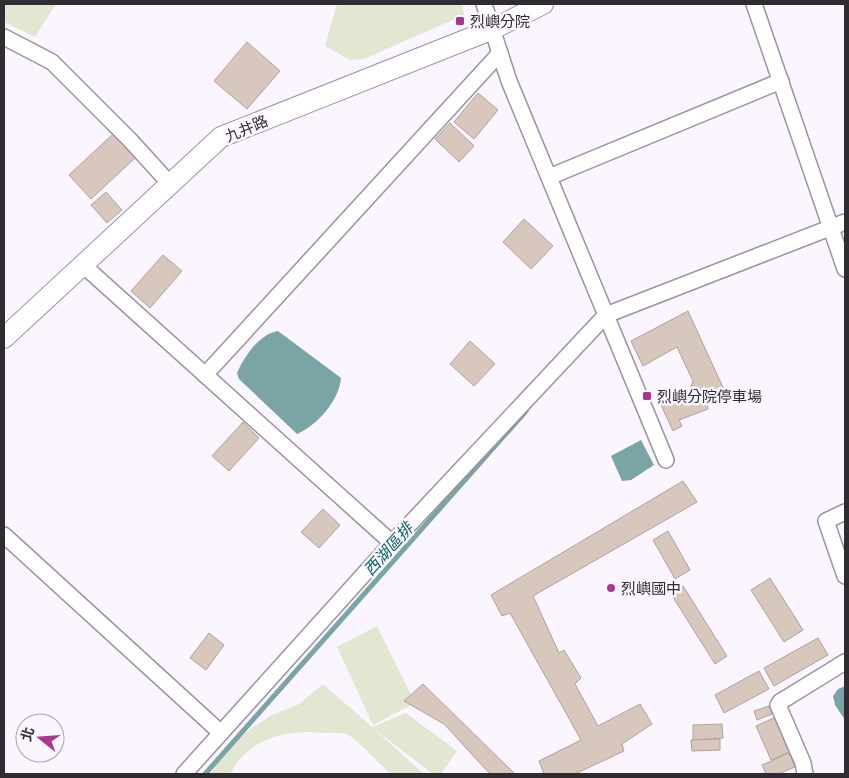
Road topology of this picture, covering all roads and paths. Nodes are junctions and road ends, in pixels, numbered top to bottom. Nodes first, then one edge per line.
1 (484, 4) edge
2 (543, 4) edge
3 (754, 4) edge
4 (492, 29) junction
5 (4, 36) edge
6 (500, 53) junction
7 (781, 81) junction
8 (549, 177) junction
9 (170, 184) junction
10 (838, 225) edge
11 (83, 265) junction
12 (845, 269) edge
13 (606, 315) junction
14 (4, 338) edge
15 (205, 375) junction
16 (666, 460) dead end
17 (845, 512) edge
18 (4, 535) edge
19 (392, 543) junction
20 (845, 576) edge
21 (845, 662) edge
22 (221, 733) junction
23 (184, 774) edge
24 (805, 774) edge

1 - 4 street
2 - 4 main road, 九井路
3 - 7 street
4 - 6 street
4 - 9 main road, 九井路
5 - 9 street
6 - 8 street
6 - 15 street
7 - 8 street
7 - 10 street
8 - 13 street
9 - 11 main road, 九井路
10 - 12 street
10 - 13 street
11 - 14 main road, 九井路
11 - 15 street
13 - 16 street
13 - 19 street
15 - 19 street
17 - 20 street
18 - 22 street
19 - 22 street
21 - 24 street
22 - 23 street

